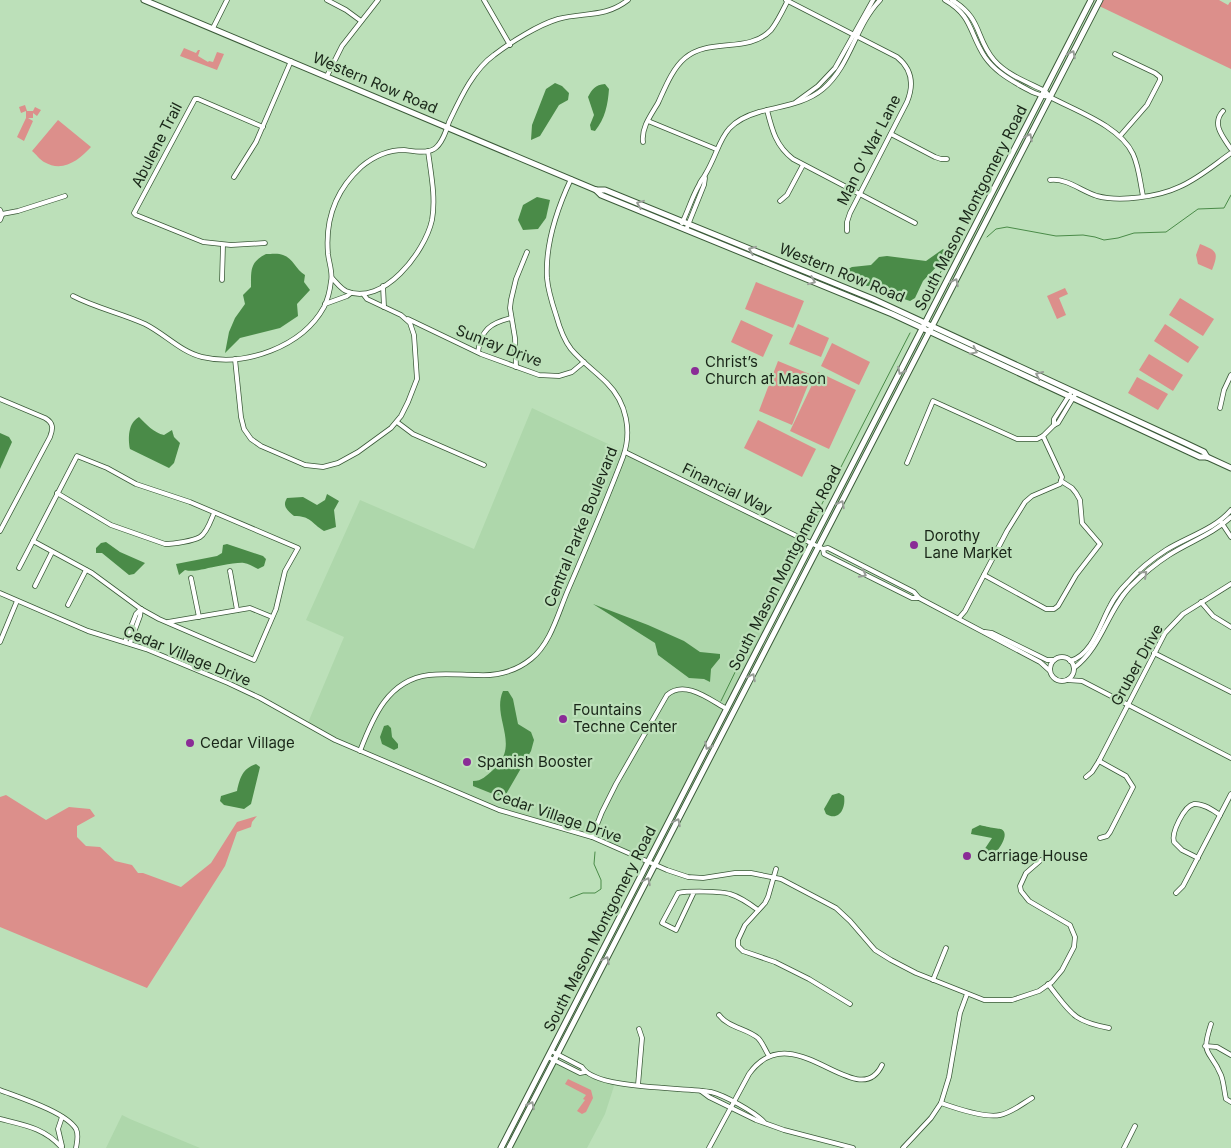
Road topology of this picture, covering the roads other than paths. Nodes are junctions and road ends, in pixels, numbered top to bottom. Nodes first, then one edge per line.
1 (144, 0) edge
2 (228, 0) edge
3 (327, 0) edge
4 (378, 0) edge
5 (484, 0) edge
6 (628, 0) edge
7 (788, 0) edge
8 (872, 0) edge
9 (880, 0) edge
10 (945, 0) edge
11 (952, 0) edge
12 (1091, 0) edge
13 (1100, 0) edge
14 (151, 1) edge
15 (361, 21) junction
16 (214, 28) junction
17 (856, 35) junction
18 (510, 44) junction
19 (1115, 54) dead end
20 (291, 61) junction
21 (327, 76) junction
22 (1043, 94) junction
23 (1050, 97) junction
24 (767, 110) junction
25 (1223, 112) dead end
26 (648, 121) junction
27 (263, 127) junction
28 (447, 128) junction
29 (891, 134) junction
30 (1120, 136) junction
31 (643, 142) dead end
32 (716, 149) junction
33 (1231, 149) edge
34 (428, 151) junction
35 (1231, 153) edge
36 (947, 158) dead end
37 (803, 166) junction
38 (234, 177) dead end
39 (571, 179) junction
40 (1050, 180) dead end
41 (596, 190) junction
42 (859, 194) junction
43 (65, 196) dead end
44 (1143, 196) junction
45 (780, 201) dead end
46 (1, 212) edge
47 (0, 220) edge
48 (686, 222) junction
49 (915, 223) dead end
50 (683, 229) junction
51 (847, 231) dead end
52 (265, 243) dead end
53 (223, 245) junction
54 (527, 252) dead end
55 (332, 278) junction
56 (222, 280) dead end
57 (383, 286) junction
58 (351, 293) junction
59 (364, 295) junction
60 (73, 296) dead end
61 (325, 304) junction
62 (384, 307) junction
63 (406, 318) junction
64 (511, 318) junction
65 (926, 322) junction
66 (933, 325) junction
67 (923, 328) junction
68 (930, 331) junction
69 (478, 352) junction
70 (235, 359) junction
71 (584, 362) junction
72 (516, 367) junction
73 (1231, 375) edge
74 (1073, 395) junction
75 (0, 399) edge
76 (1220, 408) dead end
77 (397, 422) junction
78 (1043, 436) junction
79 (625, 452) junction
80 (907, 463) dead end
81 (484, 465) dead end
82 (1231, 468) edge
83 (1061, 481) junction
84 (58, 494) junction
85 (1231, 510) edge
86 (214, 513) junction
87 (1231, 517) edge
88 (1221, 522) junction
89 (0, 531) edge
90 (1231, 537) edge
91 (33, 541) junction
92 (812, 544) junction
93 (821, 548) junction
94 (52, 552) junction
95 (19, 568) dead end
96 (86, 570) junction
97 (230, 571) dead end
98 (984, 575) junction
99 (191, 578) dead end
100 (1127, 583) junction
101 (1231, 584) edge
102 (35, 586) dead end
103 (1130, 587) junction
104 (0, 594) edge
105 (17, 601) junction
106 (1201, 602) junction
107 (68, 605) dead end
108 (141, 609) junction
109 (237, 610) junction
110 (199, 617) junction
111 (272, 617) junction
112 (959, 618) junction
113 (166, 622) junction
114 (1231, 627) edge
115 (985, 632) junction
116 (0, 642) edge
117 (125, 642) junction
118 (130, 643) junction
119 (1154, 653) junction
120 (1054, 660) junction
121 (1070, 661) junction
122 (1074, 668) junction
123 (1050, 670) junction
124 (1067, 680) junction
125 (1082, 681) junction
126 (1231, 692) edge
127 (1128, 704) junction
128 (727, 709) junction
129 (360, 752) junction
130 (1231, 758) edge
131 (1099, 760) junction
132 (1086, 777) dead end
133 (1231, 794) edge
134 (1220, 814) junction
135 (592, 838) junction
136 (1100, 838) dead end
137 (1198, 858) junction
138 (1040, 860) dead end
139 (648, 862) junction
140 (655, 865) junction
141 (776, 869) dead end
142 (774, 877) junction
143 (694, 892) junction
144 (1176, 893) dead end
145 (758, 910) junction
146 (946, 948) dead end
147 (933, 980) junction
148 (1048, 984) junction
149 (967, 994) junction
150 (850, 1004) dead end
151 (719, 1015) dead end
152 (1211, 1024) dead end
153 (1109, 1028) dead end
154 (639, 1029) dead end
155 (1205, 1046) junction
156 (551, 1051) junction
157 (558, 1054) junction
158 (1231, 1055) edge
159 (769, 1056) junction
160 (548, 1057) junction
161 (554, 1060) junction
162 (882, 1065) dead end
163 (585, 1072) junction
164 (638, 1085) junction
165 (0, 1090) edge
166 (701, 1092) junction
167 (1032, 1098) dead end
168 (733, 1102) junction
169 (1231, 1102) edge
170 (941, 1103) junction
171 (731, 1107) junction
172 (62, 1117) junction
173 (0, 1119) edge
174 (764, 1122) junction
175 (1135, 1126) dead end
176 (902, 1147) edge
177 (62, 1148) edge
178 (76, 1148) edge
179 (501, 1148) edge
180 (509, 1148) edge
181 (709, 1148) edge
182 (850, 1148) edge
183 (1124, 1148) edge

1 - 14 main road, Western Row Road
2 - 16 street
3 - 15 street
4 - 15 street
5 - 18 street
6 - 18 street
7 - 17 street, Man O’ War Lane
7 - 26 street
8 - 17 street
9 - 17 street
10 - 22 street
11 - 22 street
12 - 22 main road, South Mason Montgomery Road
23 -> 13 main road, South Mason Montgomery Road
14 - 16 main road, Western Row Road
15 - 21 street
16 - 20 main road, Western Row Road
17 - 24 street
17 - 29 street, Man O’ War Lane
18 - 28 street
19 - 30 street
20 - 21 main road, Western Row Road
20 - 27 street
21 - 28 main road, Western Row Road
22 - 23 street
22 - 65 main road, South Mason Montgomery Road
23 - 30 street
66 -> 23 main road, South Mason Montgomery Road
24 - 32 street
24 - 37 street
25 - 33 street
26 - 31 street
26 - 32 street
27 - 38 street
27 - 53 street, Abulene Trail
28 - 34 street
28 - 39 main road, Western Row Road
29 - 36 street
29 - 42 street, Man O’ War Lane
30 - 44 street
32 - 48 street
34 - 55 street
34 - 57 street
35 - 44 street
37 - 42 street
37 - 45 street
39 - 41 main road, Western Row Road
39 - 71 street, Central Parke Boulevard
40 - 44 street
48 -> 41 main road, Western Row Road
41 - 50 main road, Western Row Road
42 - 49 street
42 - 51 street, Man O’ War Lane
43 - 46 street
46 - 47 street
48 - 50 street
65 -> 48 main road, Western Row Road
50 -> 67 main road, Western Row Road
52 - 53 street
53 - 56 street
54 - 64 street
55 - 58 street
55 - 61 street
57 - 59 street
57 - 62 street
58 - 59 street
58 - 61 street
59 - 62 street
60 - 70 street
61 - 70 street
62 - 63 street
63 - 69 street, Sunray Drive
63 - 77 street
64 - 69 street
64 - 72 street
65 - 66 main road, Western Row Road
65 - 67 main road, South Mason Montgomery Road
66 - 68 main road, South Mason Montgomery Road
74 -> 66 main road, Western Row Road
67 - 68 main road, Western Row Road
67 -> 92 main road, South Mason Montgomery Road
68 -> 74 main road, Western Row Road
93 -> 68 main road, South Mason Montgomery Road
69 - 72 street, Sunray Drive
70 - 77 street
71 - 72 street, Sunray Drive
71 - 79 street, Central Parke Boulevard
73 - 76 street
74 - 78 street
74 - 82 main road, Western Row Road
75 - 89 street
77 - 81 street
78 - 80 street
78 - 83 street
79 - 92 street, Financial Way
79 - 129 street, Central Parke Boulevard
83 - 98 street
83 - 98 street
84 - 86 street
84 - 86 street
84 - 91 street
85 - 88 street
86 - 111 street
87 - 88 street
88 - 90 street
88 - 100 street
103 -> 88 street
91 - 94 street
91 - 95 street
92 - 93 street, Financial Way
92 - 128 main road, South Mason Montgomery Road
93 - 112 street, Financial Way
140 -> 93 main road, South Mason Montgomery Road
94 - 96 street
94 - 102 street
96 - 107 street
96 - 108 street
97 - 109 street
98 - 112 street
99 - 110 street
100 - 103 street
100 - 121 street
101 - 106 street, Gruber Drive
103 - 122 street
104 - 105 street, Cedar Village Drive
105 - 116 street
105 - 117 street, Cedar Village Drive
106 - 114 street
106 - 119 street, Gruber Drive
108 - 113 street
108 - 117 street
108 - 118 street
109 - 110 street
109 - 111 street
110 - 113 street
111 - 113 street
112 - 115 street, Financial Way
115 - 120 street
115 - 123 street
117 - 118 street, Cedar Village Drive
118 - 129 street, Cedar Village Drive
119 - 126 street
119 - 127 street, Gruber Drive
120 - 121 street
120 - 123 street
121 - 122 street
122 - 124 street
122 - 125 street
123 - 124 street
124 - 125 street
125 - 127 street
127 - 130 street
127 - 131 street, Gruber Drive
128 - 135 street
128 -> 139 main road, South Mason Montgomery Road
129 - 135 street, Cedar Village Drive
131 - 132 street, Gruber Drive
131 - 136 street
133 - 134 street
134 - 137 street
134 - 137 street
135 - 139 street, Cedar Village Drive
137 - 144 street
138 - 148 street, Cedar Village Drive
139 - 140 street, Cedar Village Drive
139 - 156 main road, South Mason Montgomery Road
140 - 142 street, Cedar Village Drive
157 -> 140 main road, South Mason Montgomery Road
141 - 142 street
142 - 145 street
142 - 147 street, Cedar Village Drive
143 - 143 street
143 - 145 street
145 - 150 street
146 - 147 street
147 - 149 street, Cedar Village Drive
148 - 149 street, Cedar Village Drive
148 - 153 street
149 - 170 street
151 - 159 street
152 - 155 street
154 - 164 street
155 - 158 street
155 - 169 street
156 - 157 street
156 - 160 main road, South Mason Montgomery Road
157 - 161 main road, South Mason Montgomery Road
157 - 163 street
159 - 162 street
159 - 168 street
160 - 161 street
160 - 179 main road, South Mason Montgomery Road
161 - 163 street
180 -> 161 main road, South Mason Montgomery Road
163 - 164 street
164 - 166 street
165 - 172 street
166 - 168 street
166 - 171 street
167 - 170 street
168 - 171 street
168 - 174 street
170 - 176 street
171 - 174 street
171 - 181 street
172 - 177 street
172 - 178 street
173 - 177 street
174 - 182 street
175 - 183 street

